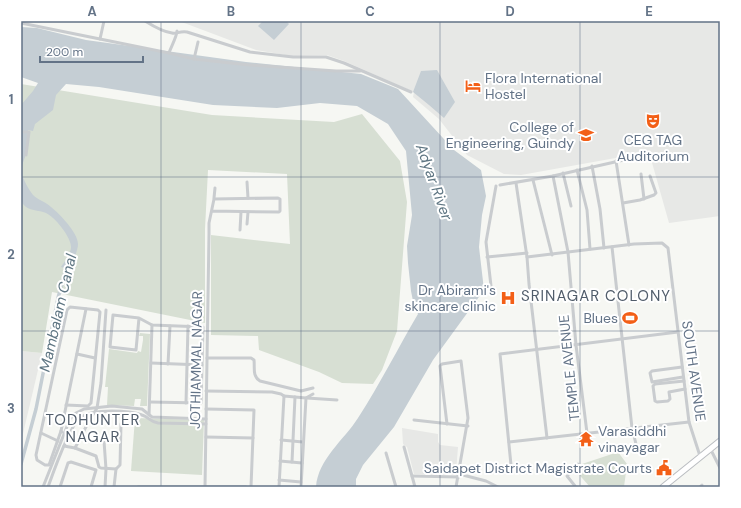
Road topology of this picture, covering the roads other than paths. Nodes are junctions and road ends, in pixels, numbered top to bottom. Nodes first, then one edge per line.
1 (104, 21) edge
2 (145, 21) edge
3 (21, 23) edge
4 (177, 32) junction
5 (100, 39) junction
6 (198, 42) dead end
7 (169, 53) junction
8 (194, 59) junction
9 (362, 70) junction
10 (411, 92) dead end
11 (21, 132) edge
12 (26, 155) dead end
13 (628, 159) dead end
14 (616, 161) junction
15 (592, 166) junction
16 (577, 170) junction
17 (563, 173) junction
18 (642, 174) dead end
19 (553, 176) junction
20 (650, 176) dead end
21 (533, 180) junction
22 (247, 182) dead end
23 (516, 183) junction
24 (215, 188) dead end
25 (214, 198) junction
26 (248, 198) junction
27 (644, 199) junction
28 (623, 203) junction
29 (570, 206) dead end
30 (212, 211) junction
31 (241, 212) junction
32 (248, 212) junction
33 (248, 224) dead end
34 (240, 230) dead end
35 (629, 245) junction
36 (612, 247) junction
37 (604, 248) junction
38 (590, 249) junction
39 (568, 252) junction
40 (552, 254) junction
41 (527, 255) junction
42 (487, 258) junction
43 (491, 286) dead end
44 (86, 309) junction
45 (106, 310) dead end
46 (139, 318) junction
47 (152, 325) junction
48 (170, 326) junction
49 (188, 326) junction
50 (678, 332) junction
51 (622, 339) junction
52 (576, 345) junction
53 (537, 350) junction
54 (77, 354) junction
55 (95, 358) junction
56 (206, 358) junction
57 (151, 363) junction
58 (168, 364) junction
59 (187, 364) junction
60 (202, 365) junction
61 (682, 367) junction
62 (682, 380) junction
63 (314, 388) dead end
64 (683, 389) junction
65 (206, 391) junction
66 (313, 394) dead end
67 (284, 396) junction
68 (295, 397) junction
69 (306, 398) junction
70 (337, 400) dead end
71 (150, 402) junction
72 (186, 403) junction
73 (66, 404) junction
74 (97, 408) junction
75 (206, 408) junction
76 (144, 410) junction
77 (94, 413) junction
78 (143, 415) junction
79 (150, 416) junction
80 (206, 419) junction
81 (414, 420) dead end
82 (688, 422) junction
83 (121, 424) dead end
84 (206, 424) junction
85 (447, 424) junction
86 (468, 426) junction
87 (632, 428) junction
88 (62, 432) junction
89 (587, 433) junction
90 (41, 434) junction
91 (70, 435) junction
92 (206, 437) junction
93 (253, 438) junction
94 (547, 438) junction
95 (281, 440) junction
96 (104, 441) dead end
97 (293, 441) junction
98 (720, 441) edge
99 (303, 442) junction
100 (509, 442) junction
101 (59, 443) junction
102 (636, 444) dead end
103 (64, 446) junction
104 (404, 447) dead end
105 (75, 448) junction
106 (710, 448) junction
107 (386, 453) dead end
108 (700, 456) junction
109 (280, 461) junction
110 (292, 462) junction
111 (302, 463) junction
112 (578, 464) dead end
113 (511, 465) dead end
114 (720, 468) edge
115 (106, 469) junction
116 (116, 469) junction
117 (412, 476) junction
118 (459, 476) junction
119 (279, 480) junction
120 (301, 482) junction
121 (44, 483) junction
122 (49, 486) edge
123 (43, 487) edge
124 (60, 487) edge
125 (91, 487) edge
126 (104, 487) edge
127 (114, 487) edge
128 (138, 487) edge
129 (205, 487) edge
130 (246, 487) edge
131 (251, 487) edge
132 (279, 487) edge
133 (301, 487) edge
134 (396, 487) edge
135 (415, 487) edge
136 (456, 487) edge
137 (498, 487) edge
138 (574, 487) edge
139 (663, 487) edge

1 - 5 street
2 - 4 street
3 - 5 street
4 - 7 street
4 - 9 street
5 - 7 street
6 - 8 street
7 - 8 street
8 - 9 street
9 - 10 street
11 - 12 street
13 - 14 street
14 - 15 street
14 - 28 street
15 - 16 street
15 - 37 street
16 - 17 street
16 - 38 street
17 - 19 street
17 - 29 street
18 - 27 street
19 - 21 street
19 - 39 street, TEMPLE AVENUE
20 - 27 street
21 - 23 street
21 - 40 street
22 - 26 street
23 - 41 street
23 - 42 street
24 - 25 street, JOTHIAMMAL NAGAR
25 - 26 street
25 - 30 street, JOTHIAMMAL NAGAR
26 - 32 street
27 - 28 street
28 - 35 street
30 - 31 street
30 - 56 street, JOTHIAMMAL NAGAR
31 - 32 street
31 - 34 street
32 - 33 street
35 - 36 street
35 - 50 street, SOUTH AVENUE
36 - 37 street
36 - 51 street
37 - 38 street
38 - 39 street
39 - 40 street
39 - 52 street, TEMPLE AVENUE
40 - 41 street
41 - 42 street
41 - 53 street
42 - 43 street
44 - 54 street
44 - 55 street
44 - 90 street
45 - 74 street
46 - 46 street
46 - 47 street
47 - 48 street
47 - 57 street
48 - 49 street
48 - 58 street
49 - 59 street
49 - 60 street
50 - 51 street
50 - 61 street, SOUTH AVENUE
51 - 52 street
51 - 87 street
52 - 53 street
52 - 89 street, TEMPLE AVENUE
53 - 94 street
53 - 100 street
54 - 55 street
54 - 73 street
55 - 73 street
56 - 63 street
56 - 65 street, JOTHIAMMAL NAGAR
57 - 58 street
57 - 71 street
58 - 59 street
59 - 60 street
59 - 72 street
60 - 72 street
61 - 62 street, SOUTH AVENUE
61 - 62 street
62 - 64 street, SOUTH AVENUE
62 - 64 street
64 - 82 street, SOUTH AVENUE
65 - 67 street
65 - 75 street, JOTHIAMMAL NAGAR
66 - 69 street
67 - 68 street
67 - 95 street
68 - 69 street
68 - 97 street
69 - 70 street
69 - 99 street
71 - 72 street
71 - 79 street
73 - 88 street
74 - 76 street
74 - 77 street
74 - 88 street
75 - 80 street, JOTHIAMMAL NAGAR
75 - 93 street
76 - 78 street
76 - 79 street
77 - 78 street
77 - 91 street
77 - 105 street
78 - 84 street
79 - 80 street
80 - 84 street, JOTHIAMMAL NAGAR
81 - 85 street
82 - 87 street
82 - 108 street, SOUTH AVENUE
83 - 116 street
84 - 92 street, JOTHIAMMAL NAGAR
85 - 86 street
85 - 86 street
86 - 118 street
87 - 89 street
87 - 102 street
88 - 91 street
88 - 101 street
89 - 94 street
90 - 101 street
90 - 101 street
91 - 103 street
92 - 93 street
92 - 129 street, JOTHIAMMAL NAGAR
93 - 131 street
94 - 100 street
95 - 97 street
95 - 109 street
96 - 115 street
97 - 99 street
97 - 110 street
98 - 106 main road
99 - 111 street
100 - 113 street
101 - 103 street
101 - 121 street
103 - 105 street
103 - 122 street
104 - 117 street
105 - 115 street
106 - 108 main road
106 - 114 street
107 - 134 street
108 - 139 main road
109 - 110 street
109 - 119 street
110 - 111 street
111 - 120 street
112 - 138 street
115 - 116 street
115 - 126 street
116 - 127 street
117 - 118 street
117 - 135 street
118 - 136 street
118 - 137 street
119 - 120 street
119 - 132 street
120 - 133 street
121 - 122 street
121 - 123 street
124 - 125 street
128 - 129 street
129 - 130 street

